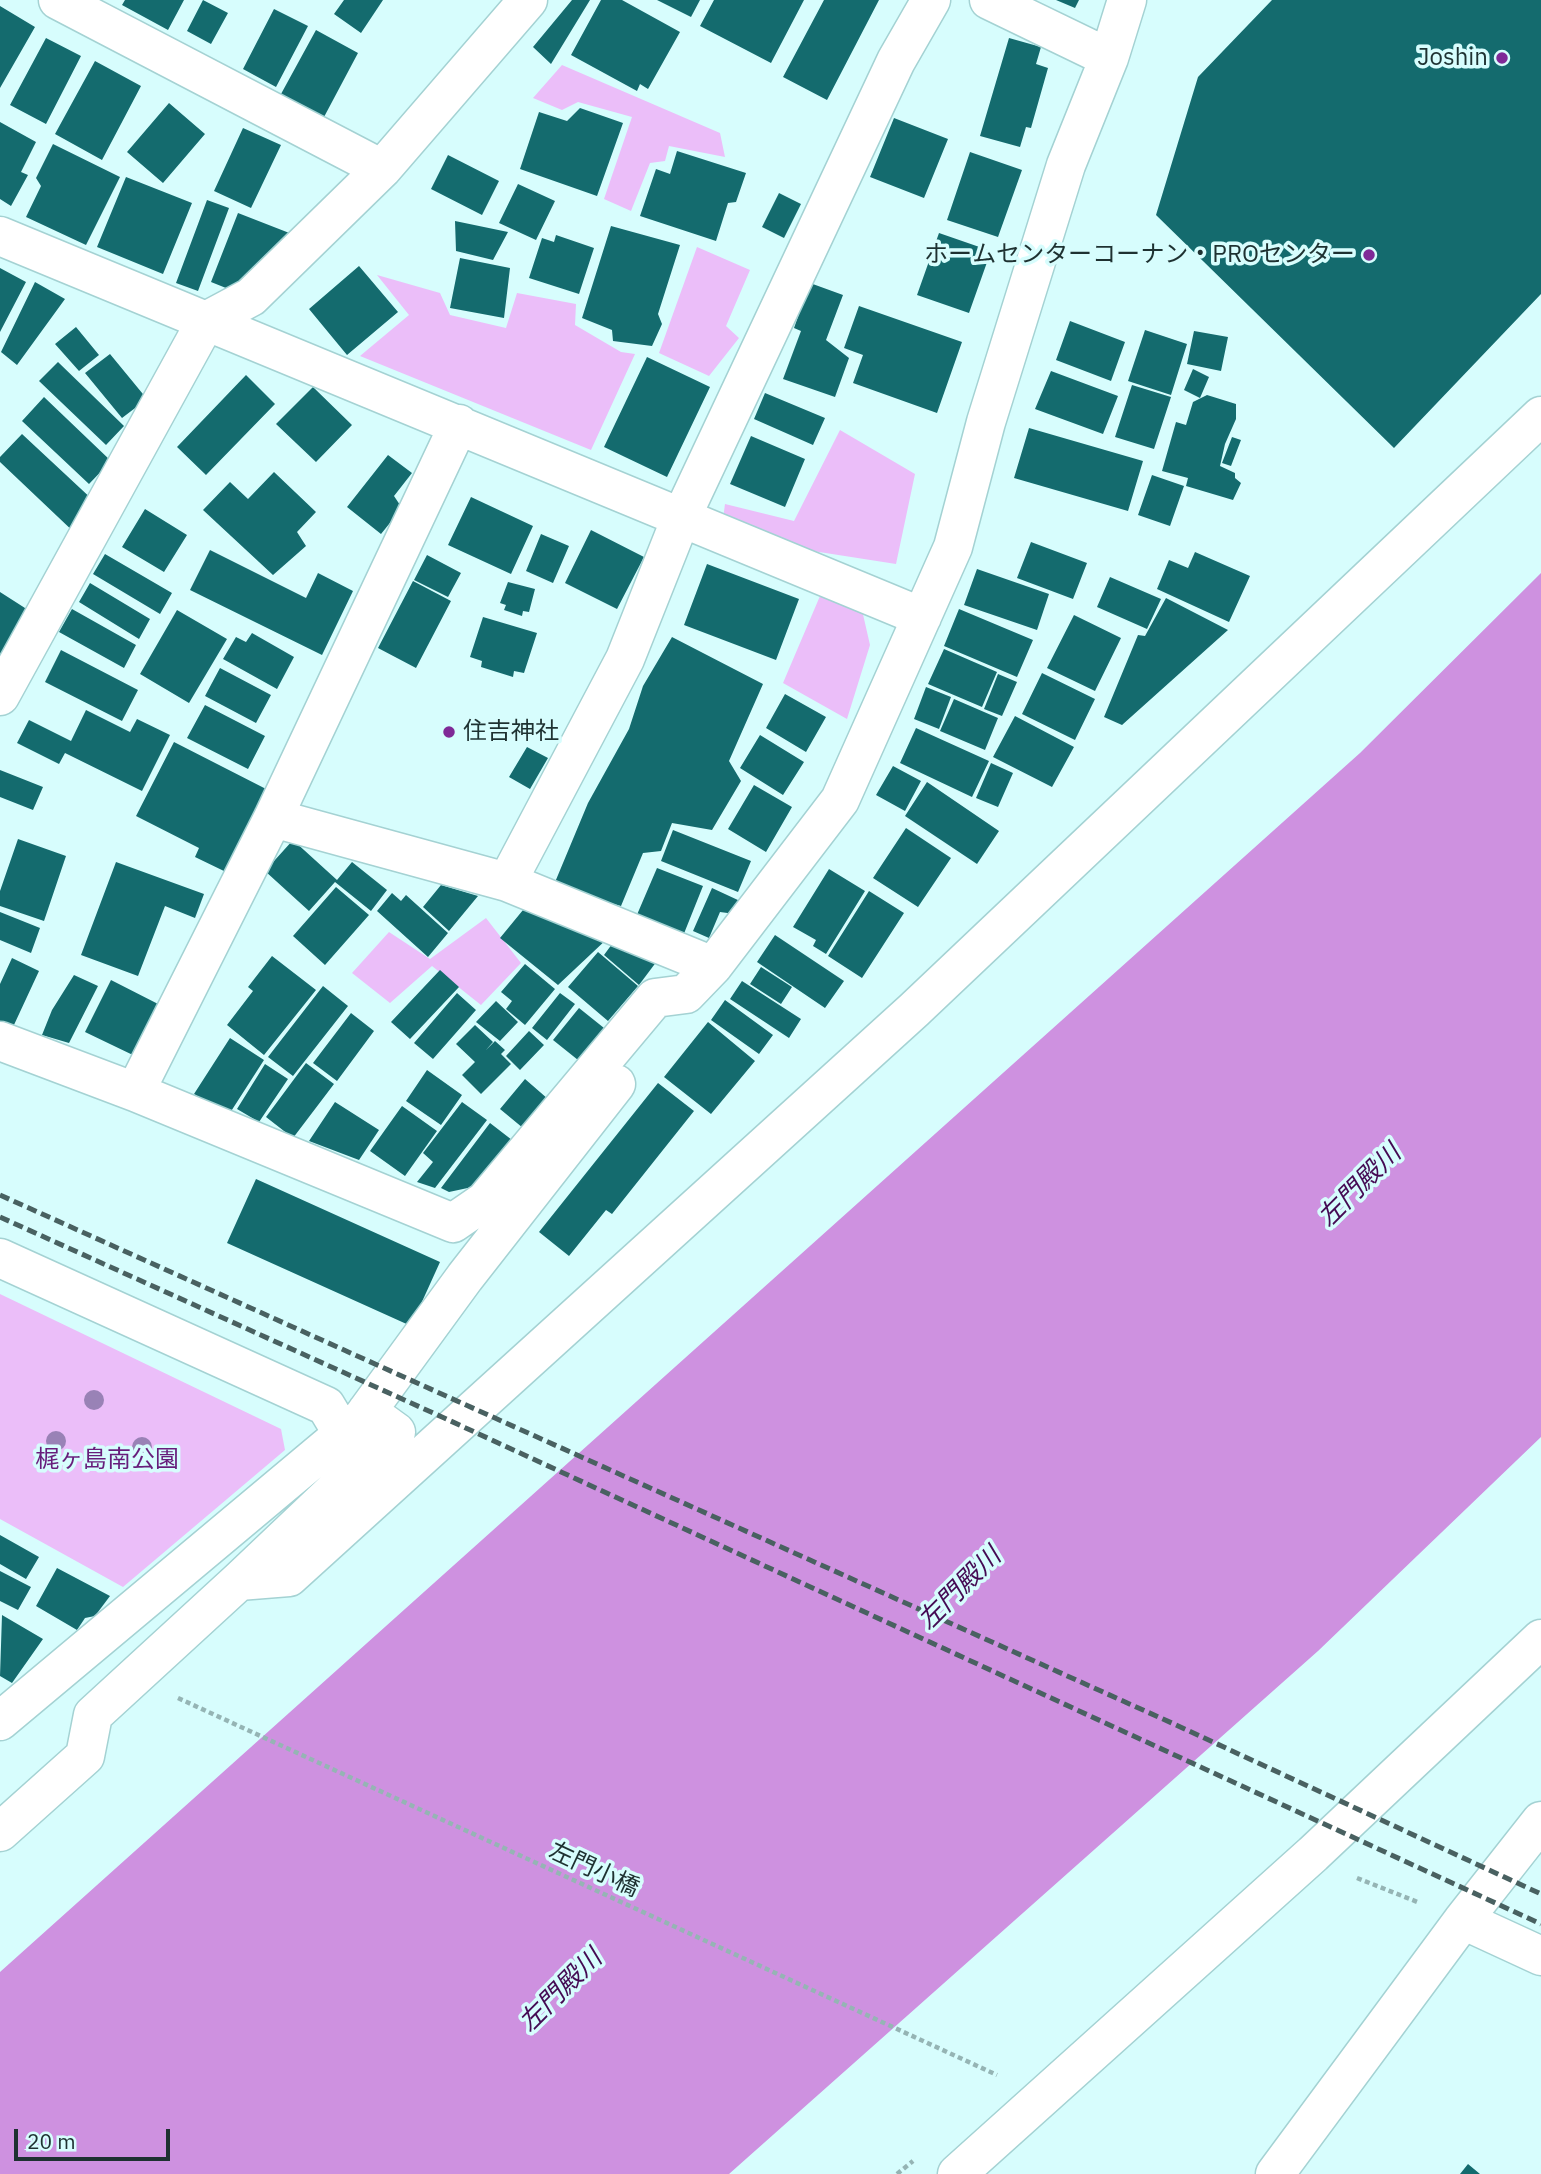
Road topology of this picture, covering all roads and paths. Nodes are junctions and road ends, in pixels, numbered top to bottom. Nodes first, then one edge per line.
1 (58, 0) edge
2 (528, 0) edge
3 (931, 0) edge
4 (989, 0) edge
5 (1127, 0) edge
6 (1109, 58) junction
7 (382, 169) junction
8 (0, 236) edge
9 (206, 321) junction
10 (1541, 416) edge
11 (459, 424) junction
12 (681, 518) junction
13 (922, 617) junction
14 (0, 696) edge
15 (273, 818) junction
16 (507, 881) junction
17 (713, 966) junction
18 (686, 994) junction
19 (0, 1041) edge
20 (135, 1092) junction
21 (0, 1258) edge
22 (356, 1424) junction
23 (239, 1581) junction
24 (1541, 1639) edge
25 (177, 1697) dead end
26 (0, 1721) edge
27 (1541, 1821) edge
28 (0, 1832) edge
29 (1354, 1877) dead end
30 (1463, 1920) junction
31 (1541, 1956) edge
32 (1008, 2080) dead end
33 (957, 2174) edge
34 (1276, 2174) edge

1 - 7 street
2 - 7 street
3 - 12 street
4 - 6 street
5 - 6 street
6 - 13 street
7 - 9 street
8 - 9 street
9 - 11 street
9 - 14 street
10 - 23 street
11 - 12 street
11 - 15 street
12 - 13 street
12 - 16 street
13 - 17 street
15 - 16 street
15 - 20 street
16 - 17 street
17 - 18 street
18 - 20 street
18 - 22 street
19 - 20 street
21 - 22 street
22 - 23 street
22 - 26 street
23 - 28 street
24 - 33 street
25 - 32 path, 左門小橋
27 - 30 street
29 - 30 path
30 - 31 street
30 - 34 street

